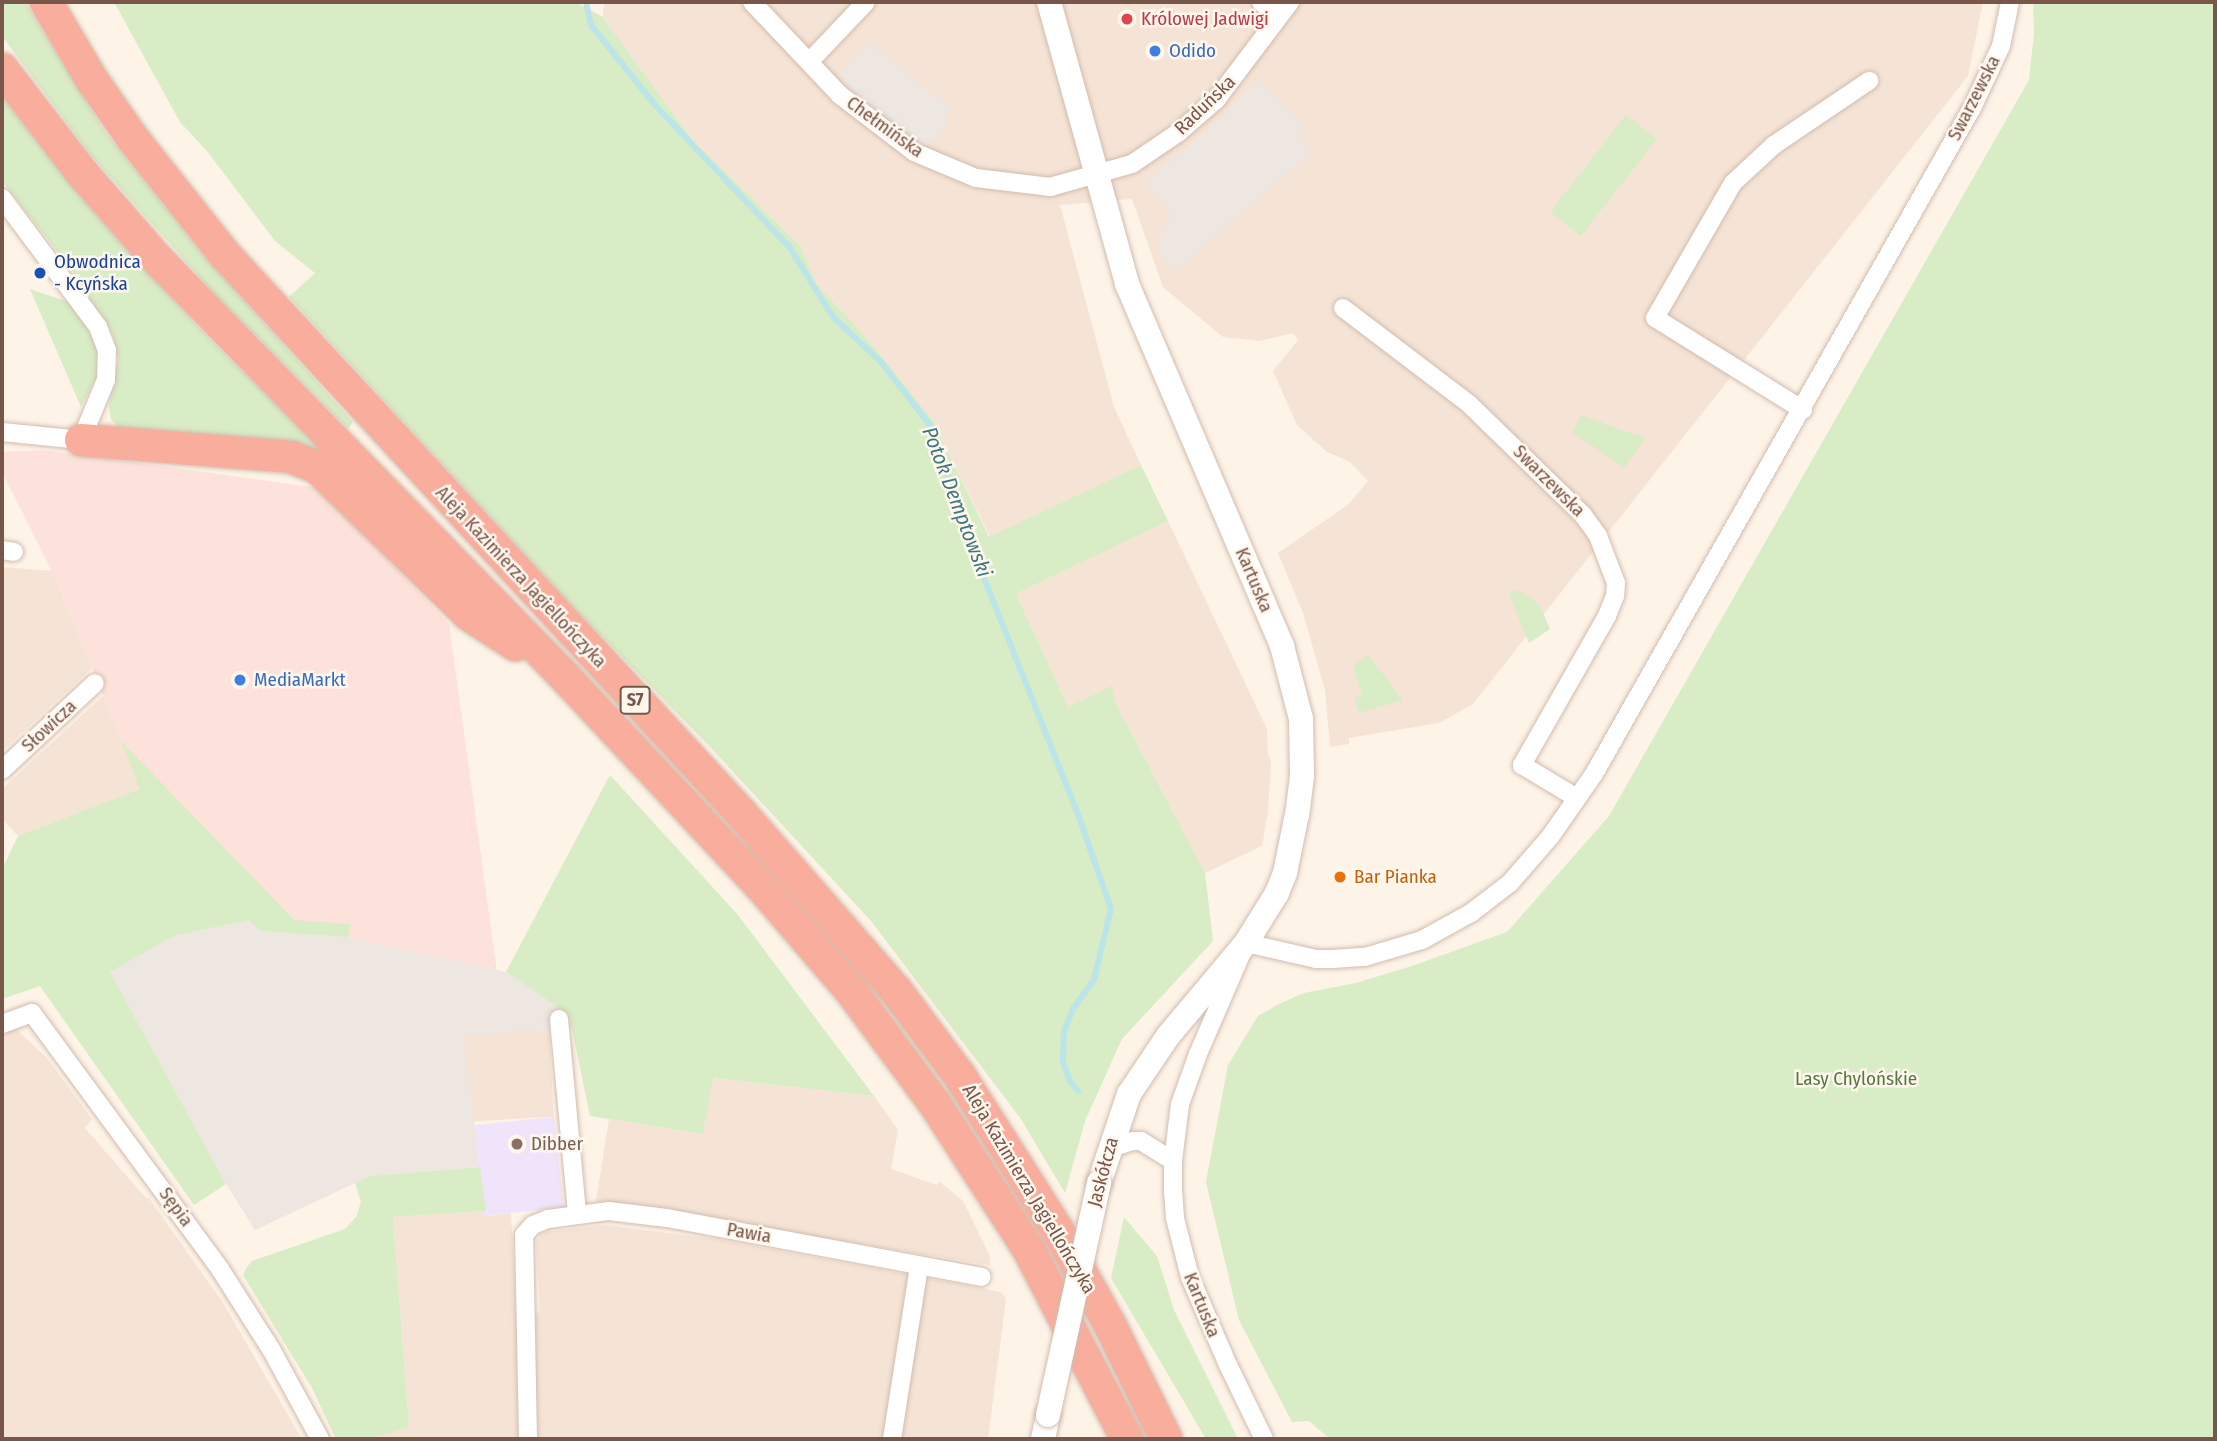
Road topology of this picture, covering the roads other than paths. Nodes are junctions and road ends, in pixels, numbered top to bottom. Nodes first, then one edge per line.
1 (46, 2) edge
2 (752, 2) edge
3 (866, 2) edge
4 (1049, 2) edge
5 (1261, 2) edge
6 (1290, 2) edge
7 (2010, 2) edge
8 (1279, 17) junction
9 (810, 61) junction
10 (2, 69) edge
11 (1869, 81) dead end
12 (1095, 176) junction
13 (2, 198) edge
14 (1343, 308) dead end
15 (1803, 410) junction
16 (2, 432) edge
17 (81, 440) junction
18 (567, 679) junction
19 (95, 683) dead end
20 (2, 770) edge
21 (1577, 798) junction
22 (1246, 943) junction
23 (559, 1019) dead end
24 (2, 1024) edge
25 (1108, 1149) junction
26 (1173, 1161) junction
27 (577, 1213) junction
28 (919, 1266) junction
29 (982, 1277) dead end
30 (320, 1439) edge
31 (528, 1439) edge
32 (892, 1439) edge
33 (1043, 1439) edge
34 (1127, 1439) edge
35 (1166, 1439) edge
36 (1264, 1439) edge

1 - 35 highway, Aleja Kazimierza Jagiellończyka / S7
2 - 9 street, Chełmińska
3 - 9 street
4 - 12 street, Kartuska
5 - 8 street
6 - 8 street, Raduńska
7 - 15 street, Swarzewska
8 - 12 street, Raduńska
9 - 12 street, Chełmińska
10 - 18 highway, Aleja Kazimierza Jagiellończyka / S7
11 - 15 street
12 - 22 street, Kartuska
13 - 17 street
14 - 21 street, Swarzewska
15 - 21 street, Swarzewska
16 - 17 street
17 - 18 highway
18 - 34 highway, Aleja Kazimierza Jagiellończyka / S7
19 - 20 street, Słowicza
21 - 22 street, Swarzewska
22 - 25 street, Jaskółcza
22 - 26 street, Kartuska
23 - 27 street
24 - 30 street, Sępia
25 - 26 street
25 - 33 street, Jaskółcza, bridge
26 - 36 street, Kartuska
27 - 28 street, Pawia
27 - 31 street, Pawia
28 - 29 street, Pawia
28 - 32 street

